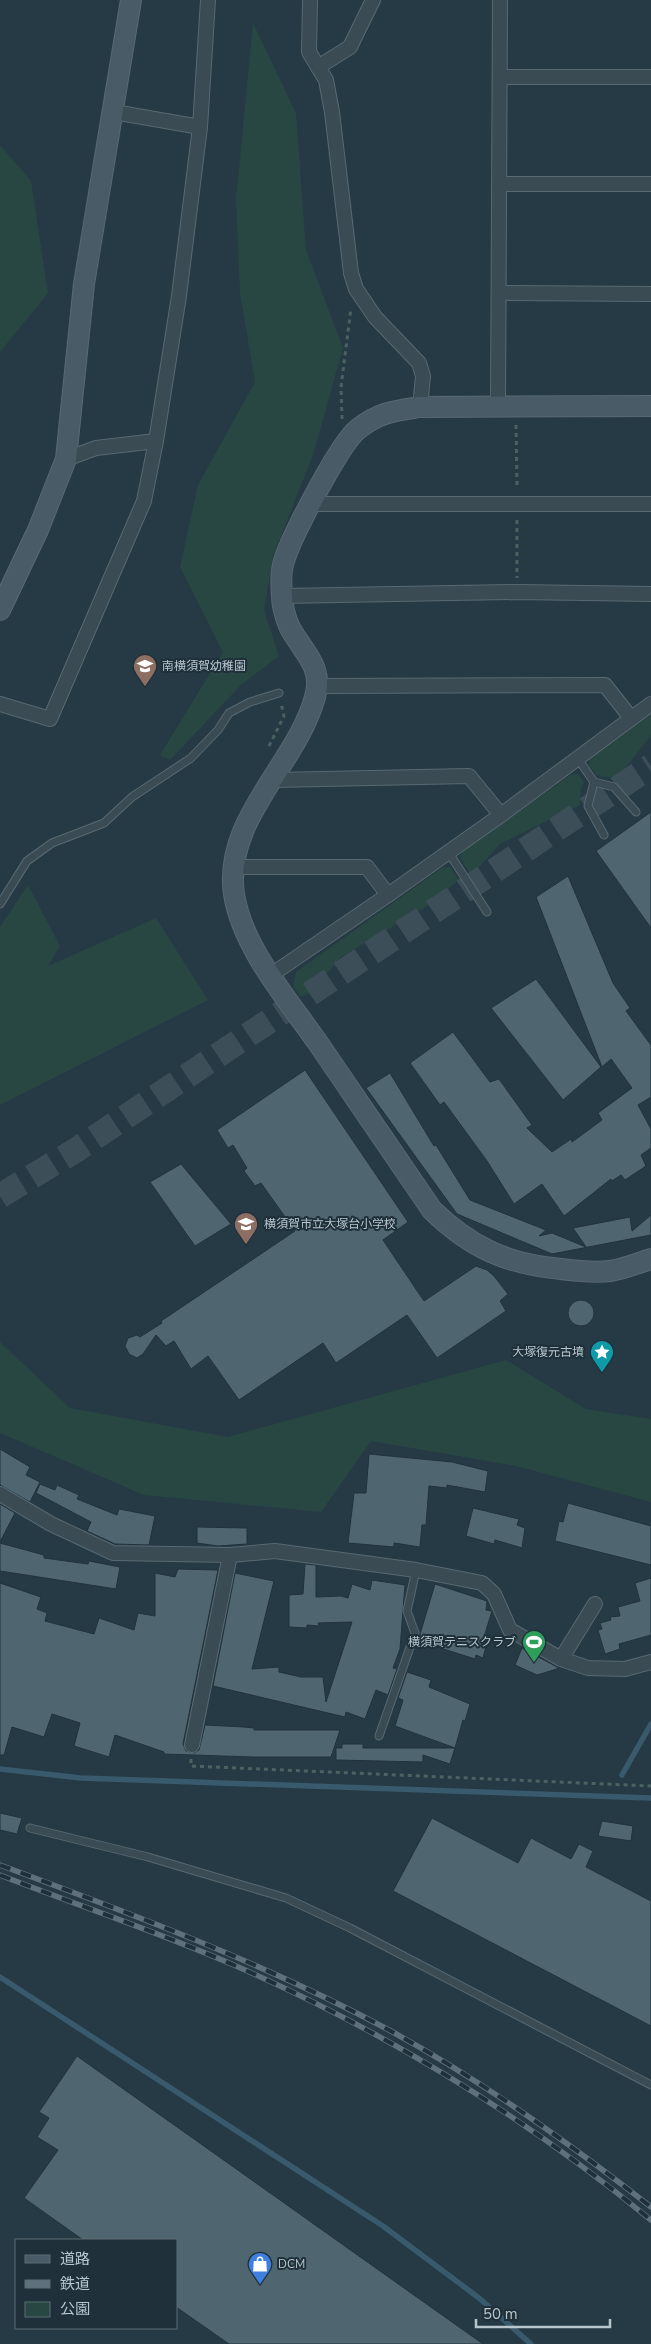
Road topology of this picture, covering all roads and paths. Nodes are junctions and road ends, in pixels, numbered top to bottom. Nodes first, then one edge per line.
1 (131, 0) edge
2 (208, 0) edge
3 (310, 0) edge
4 (373, 0) edge
5 (500, 0) edge
6 (318, 67) junction
7 (500, 77) junction
8 (651, 77) edge
9 (114, 112) junction
10 (200, 127) junction
11 (500, 184) junction
12 (651, 184) edge
13 (499, 293) junction
14 (651, 294) edge
15 (361, 296) junction
16 (651, 406) edge
17 (420, 407) junction
18 (498, 407) junction
19 (156, 441) junction
20 (348, 442) junction
21 (66, 459) junction
22 (311, 504) junction
23 (651, 504) edge
24 (651, 594) edge
25 (282, 596) junction
26 (0, 610) edge
27 (318, 686) junction
28 (279, 693) joint
29 (0, 704) edge
30 (651, 704) edge
31 (631, 718) junction
32 (578, 759) junction
33 (278, 771) junction
34 (594, 782) junction
35 (636, 812) dead end
36 (501, 815) junction
37 (604, 835) dead end
38 (449, 853) junction
39 (234, 867) junction
40 (388, 895) junction
41 (0, 904) edge
42 (487, 912) dead end
43 (271, 975) junction
44 (651, 1259) edge
45 (0, 1494) edge
46 (230, 1555) junction
47 (416, 1570) junction
48 (595, 1604) dead end
49 (561, 1659) junction
50 (651, 1662) edge
51 (379, 1736) dead end
52 (192, 1746) joint
53 (651, 1786) edge
54 (30, 1828) dead end
55 (651, 2086) edge

1 - 9 street
2 - 10 street
3 - 6 street
4 - 6 street
5 - 7 street
6 - 15 street
7 - 8 street
7 - 11 street
9 - 10 street
9 - 21 street
10 - 19 street
11 - 12 street
11 - 13 street
13 - 14 street
13 - 18 street
15 - 17 street
15 - 20 path
16 - 18 street
17 - 18 street
17 - 20 street
19 - 21 street
19 - 29 street
20 - 22 street
21 - 26 street
22 - 23 street
22 - 25 street
24 - 25 street
25 - 27 street
27 - 31 street
27 - 33 street
28 - 33 path
28 - 41 lane
30 - 31 street
31 - 32 street
32 - 34 lane
32 - 36 street
33 - 36 street
33 - 39 street
34 - 35 lane
34 - 37 lane
36 - 38 street
38 - 40 street
38 - 42 lane
39 - 40 street
39 - 43 street
40 - 43 street
43 - 44 street
45 - 46 street
46 - 47 street
46 - 52 street
47 - 49 street
47 - 51 lane
48 - 49 street
49 - 50 street
52 - 53 path
54 - 55 lane

